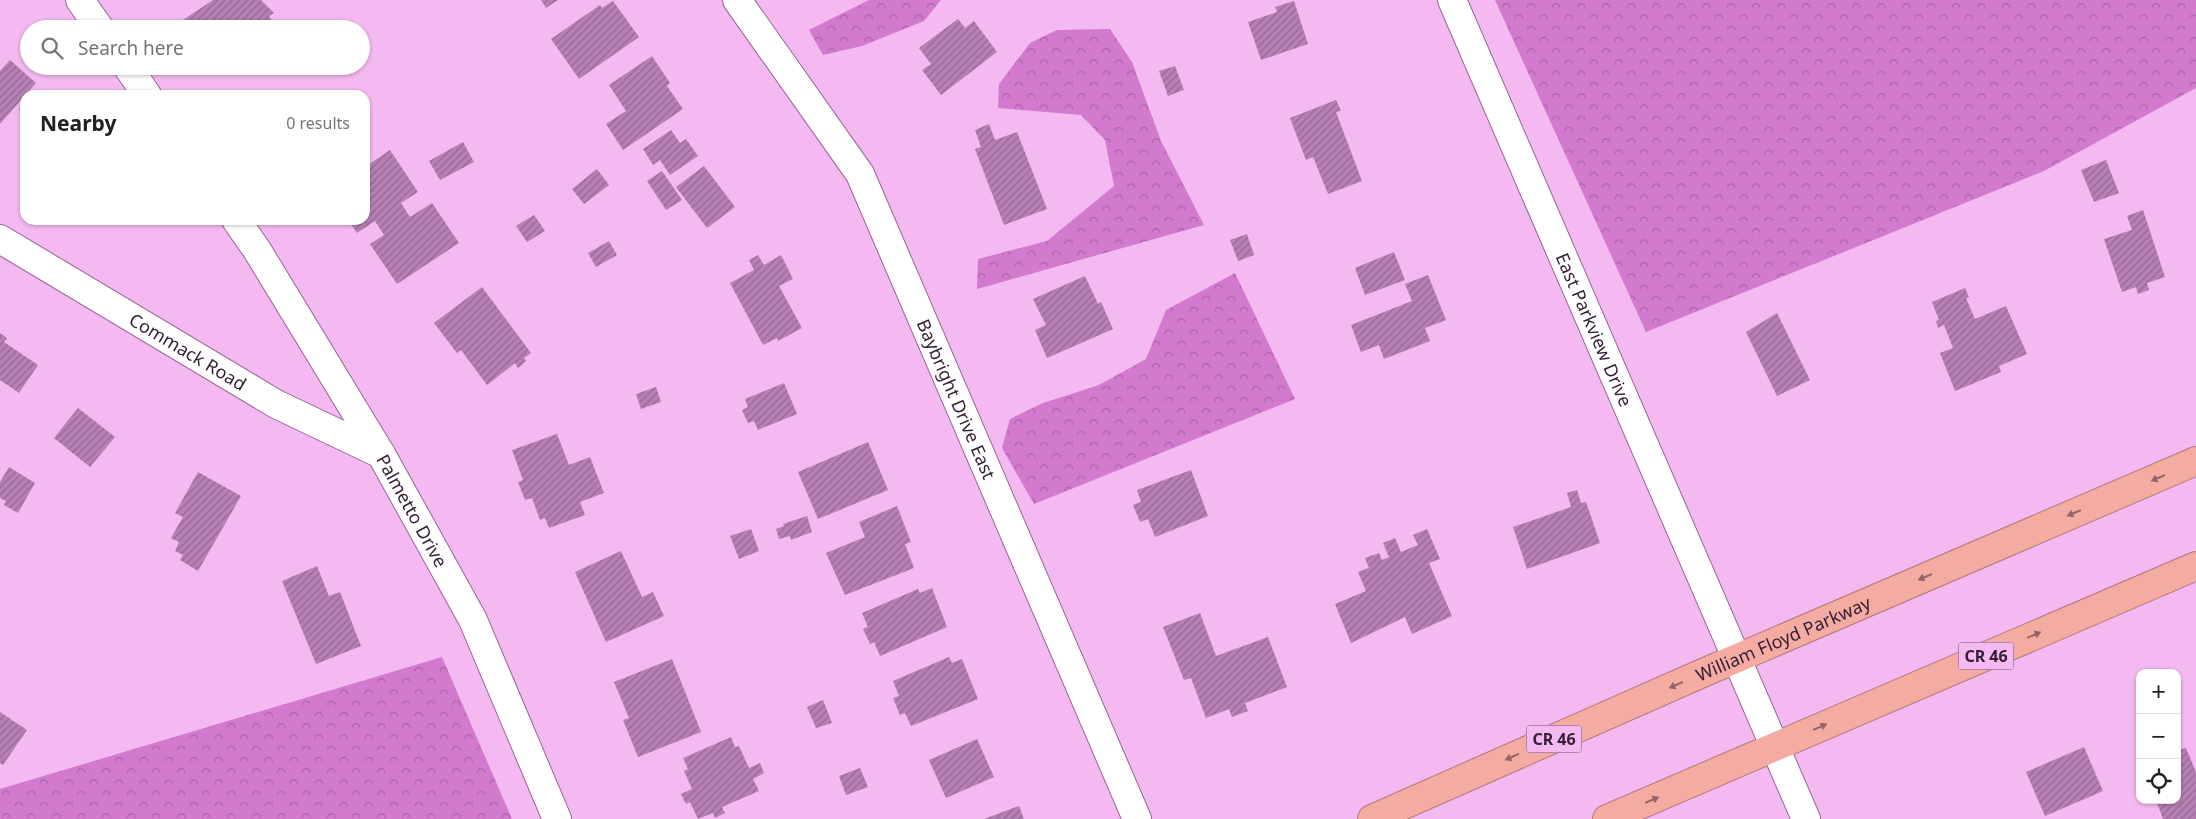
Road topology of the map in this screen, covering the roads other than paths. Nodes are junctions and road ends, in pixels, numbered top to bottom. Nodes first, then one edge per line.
1 (80, 0) edge
2 (737, 0) edge
3 (1452, 0) edge
4 (94, 20) edge
5 (133, 75) edge
6 (144, 90) edge
7 (240, 225) edge
8 (0, 239) edge
9 (381, 454) junction
10 (2196, 461) edge
11 (2196, 566) edge
12 (1737, 658) junction
13 (1775, 746) junction
14 (556, 819) edge
15 (1137, 819) edge
16 (1372, 819) edge
17 (1607, 819) edge
18 (1806, 819) edge

1 - 4 street
2 - 15 street, Baybright Drive East
3 - 12 street, East Parkview Drive
5 - 6 street
7 - 9 street, Palmetto Drive
8 - 9 street, Commack Road
9 - 14 street, Palmetto Drive
10 -> 12 highway, William Floyd Parkway / CR 46
13 -> 11 highway, CR 46
12 - 13 street, East Parkview Drive
12 -> 16 highway, William Floyd Parkway / CR 46
17 -> 13 highway, CR 46
13 - 18 street, East Parkview Drive

